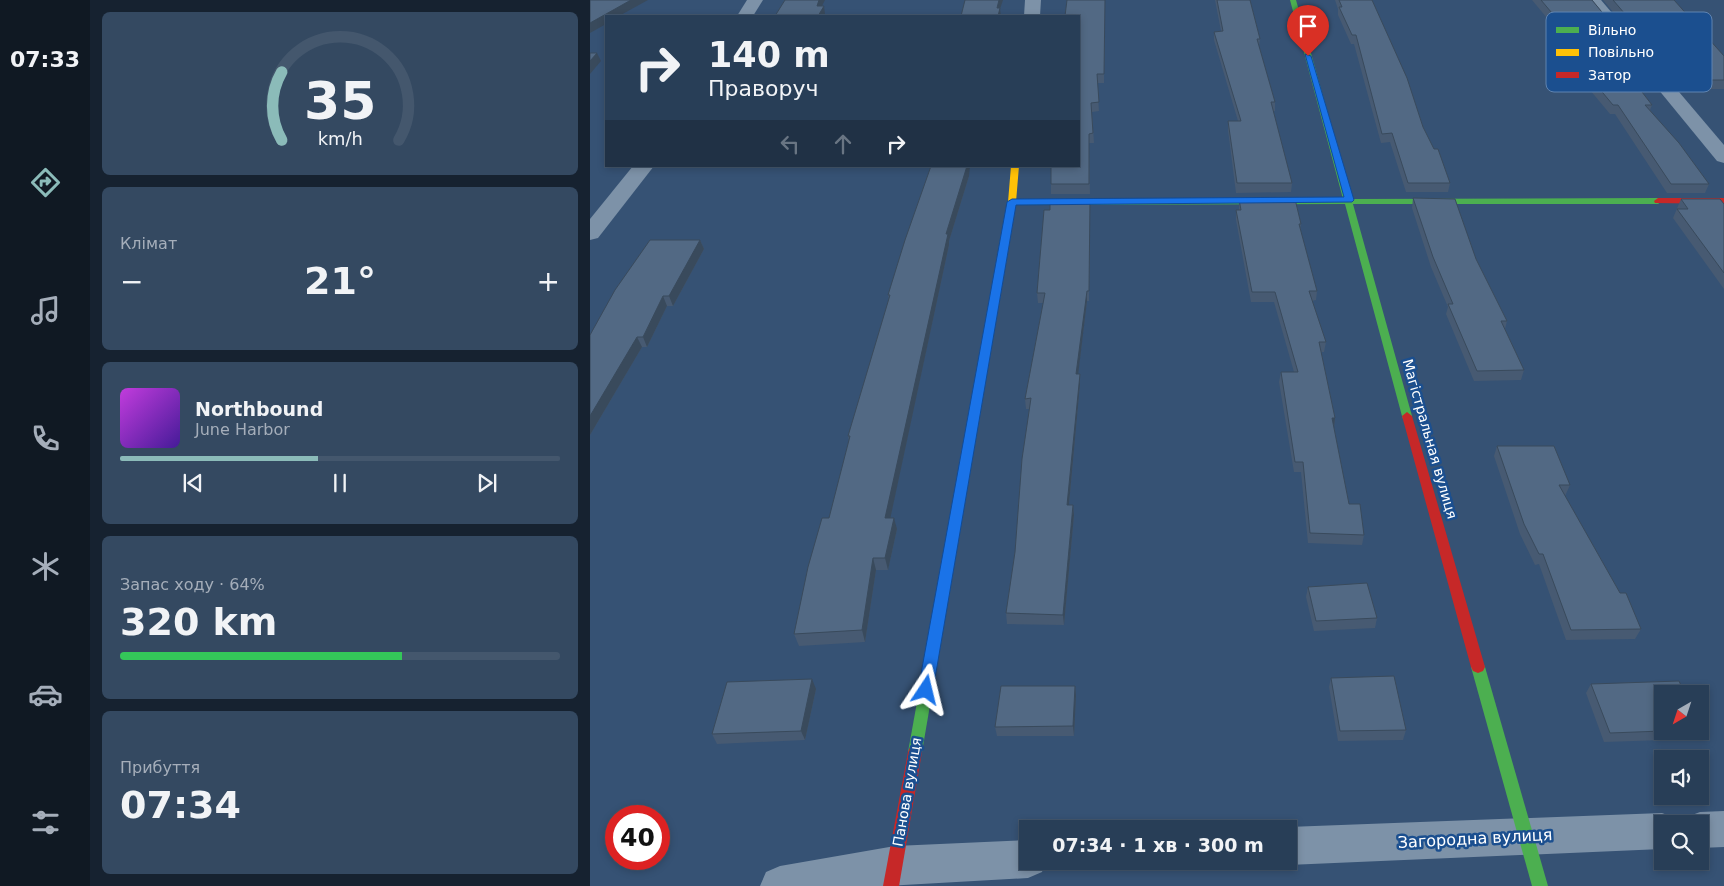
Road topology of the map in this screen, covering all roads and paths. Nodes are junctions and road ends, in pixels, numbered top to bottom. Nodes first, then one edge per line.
1 (754, 0) edge
2 (1033, 0) edge
3 (1293, 0) edge
4 (1593, 0) edge
5 (1603, 12) edge
6 (746, 15) edge
7 (1032, 15) edge
8 (1670, 92) edge
9 (1724, 157) edge
10 (643, 167) edge
11 (1016, 167) edge
12 (1349, 200) junction
13 (1724, 201) edge
14 (1012, 202) junction
15 (590, 234) edge
16 (1724, 829) edge
17 (1709, 830) edge
18 (1654, 831) edge
19 (1526, 835) junction
20 (1297, 846) edge
21 (1019, 860) edge
22 (893, 876) edge
23 (780, 886) edge
24 (1540, 886) edge

1 - 6 street
2 - 7 street
3 - 12 street, Магістральная вулиця
4 - 5 street
8 - 9 street
10 - 15 street
11 - 14 street, Панова вулиця
12 - 13 street
12 - 14 street
12 - 19 street, Магістральная вулиця
14 - 22 street, Панова вулиця
16 - 17 street
18 - 19 street, Загородна вулиця
19 - 20 street, Загородна вулиця
19 - 24 street, Магістральная вулиця
21 - 22 street
22 - 23 street

